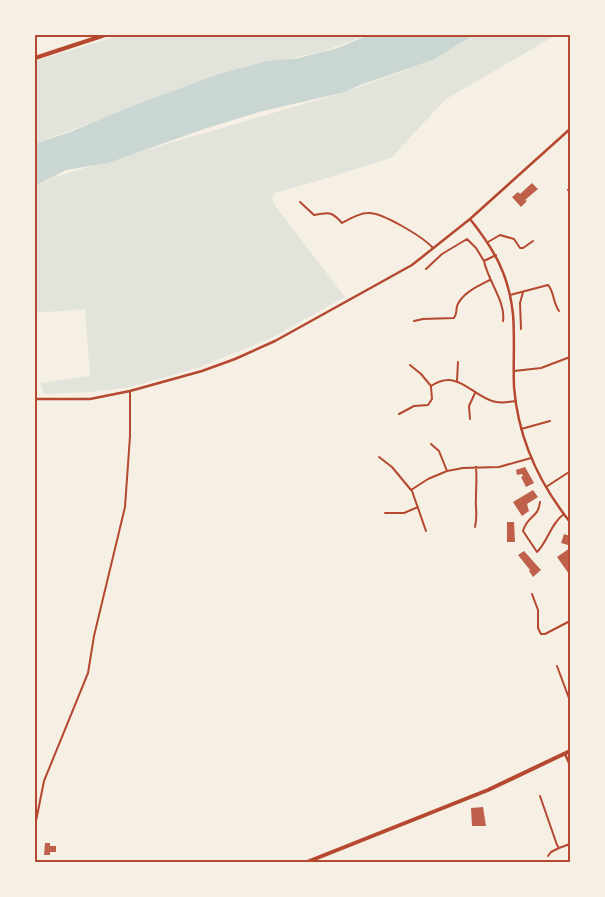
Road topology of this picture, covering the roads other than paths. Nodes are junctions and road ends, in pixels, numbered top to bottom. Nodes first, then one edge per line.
1 (105, 35) edge
2 (35, 58) edge
3 (569, 132) edge
4 (300, 202) dead end
5 (470, 219) junction
6 (533, 241) dead end
7 (488, 242) junction
8 (434, 248) junction
9 (496, 255) junction
10 (484, 261) junction
11 (426, 269) dead end
12 (490, 280) junction
13 (523, 291) junction
14 (510, 295) junction
15 (559, 311) dead end
16 (414, 321) dead end
17 (503, 321) dead end
18 (521, 329) dead end
19 (569, 358) edge
20 (458, 362) dead end
21 (570, 362) edge
22 (410, 365) dead end
23 (514, 371) junction
24 (456, 381) junction
25 (431, 386) junction
26 (130, 391) junction
27 (475, 393) junction
28 (35, 399) edge
29 (516, 401) junction
30 (399, 414) dead end
31 (470, 419) dead end
32 (550, 421) dead end
33 (521, 428) junction
34 (431, 444) dead end
35 (379, 457) dead end
36 (531, 458) junction
37 (476, 468) junction
38 (447, 471) junction
39 (569, 472) edge
40 (545, 487) junction
41 (411, 490) junction
42 (540, 502) dead end
43 (418, 507) junction
44 (386, 513) dead end
45 (564, 514) junction
46 (570, 522) edge
47 (476, 526) dead end
48 (426, 531) dead end
49 (532, 594) dead end
50 (570, 621) edge
51 (557, 666) dead end
52 (570, 701) edge
53 (570, 751) edge
54 (565, 754) junction
55 (570, 765) edge
56 (540, 796) dead end
57 (35, 826) edge
58 (570, 844) edge
59 (559, 848) junction
60 (548, 856) dead end
61 (307, 862) edge

1 - 2 main road
3 - 5 street
4 - 8 street
5 - 7 street
5 - 8 street
6 - 7 street
7 - 9 street
8 - 26 street
9 - 10 street
9 - 14 street
10 - 11 street
10 - 12 street
12 - 16 street
12 - 17 street
13 - 14 street
13 - 15 street
13 - 18 street
14 - 23 street
19 - 21 street
19 - 23 street
20 - 24 street
22 - 25 street
23 - 29 street
24 - 25 street
24 - 27 street
25 - 30 street
26 - 28 street
26 - 57 street
27 - 29 street
27 - 31 street
29 - 33 street
32 - 33 street
33 - 36 street
34 - 38 street
35 - 41 street
36 - 37 street
36 - 40 street
37 - 38 street
37 - 47 street
38 - 41 street
39 - 40 street
40 - 45 street
41 - 43 street
42 - 45 street
43 - 44 street
43 - 48 street
45 - 46 street
49 - 50 street
51 - 52 street
53 - 54 main road
54 - 55 street
54 - 61 main road
56 - 59 street
58 - 59 street
59 - 60 street

